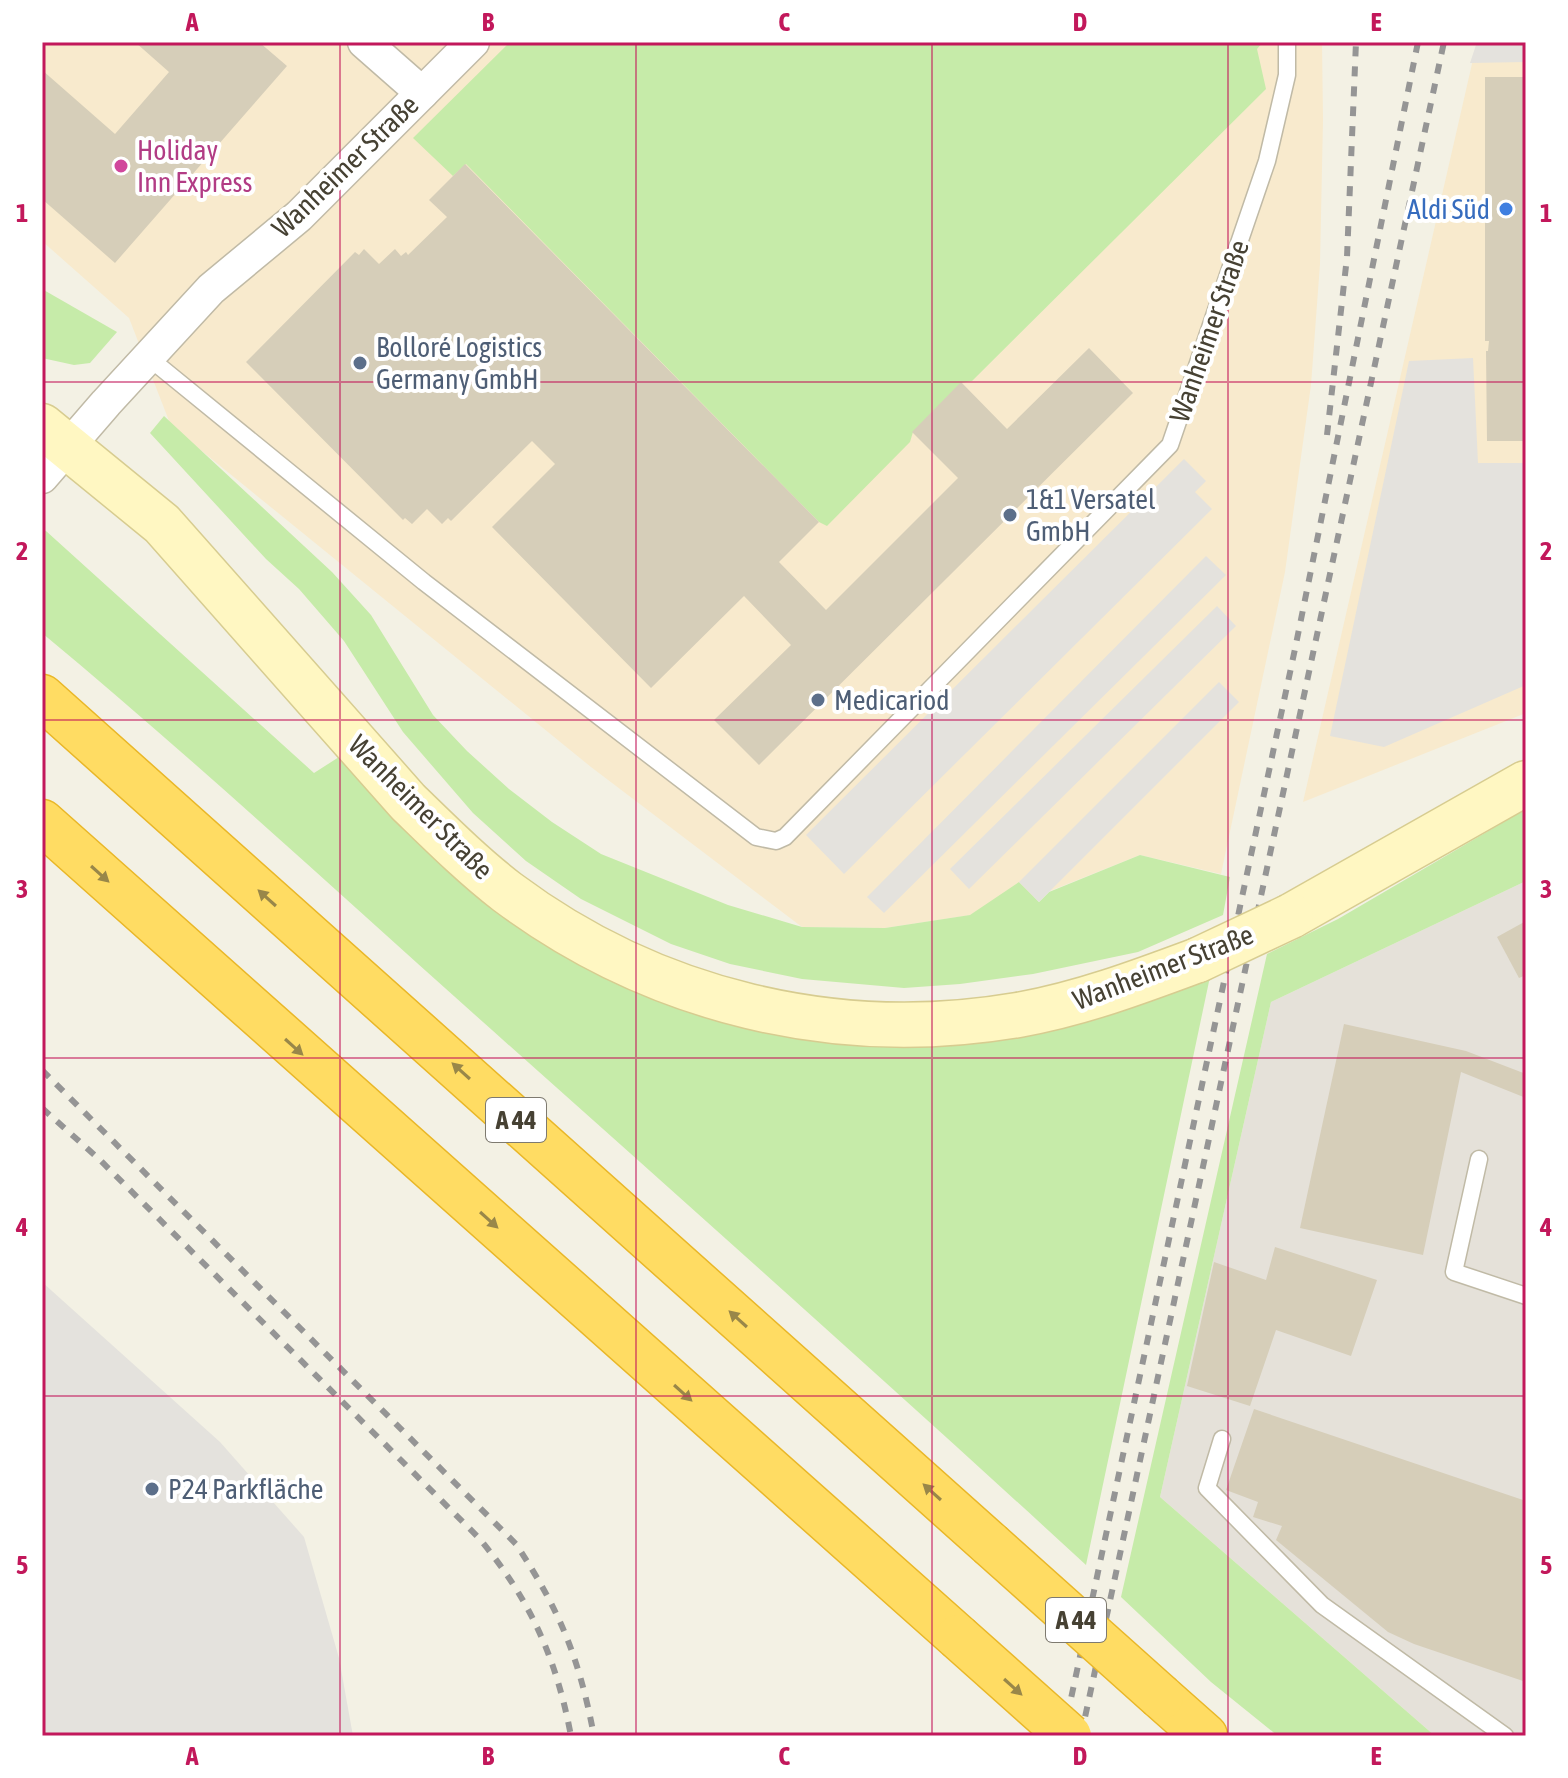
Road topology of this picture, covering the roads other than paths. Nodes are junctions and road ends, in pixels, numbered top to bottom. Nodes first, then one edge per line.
1 (364, 42) edge
2 (473, 42) edge
3 (1287, 42) edge
4 (422, 93) junction
5 (148, 357) junction
6 (51, 450) edge
7 (42, 697) edge
8 (1526, 783) edge
9 (42, 822) edge
10 (1479, 1159) dead end
11 (1526, 1296) edge
12 (1222, 1439) dead end
13 (1069, 1736) edge
14 (1205, 1736) edge
15 (1505, 1736) edge

1 - 4 street
2 - 4 street, Wanheimer Straße
3 - 5 lane, Wanheimer Straße
4 - 5 street, Wanheimer Straße
5 - 6 street, Wanheimer Straße
6 - 8 street, Wanheimer Straße, bridge
14 -> 7 highway, A 44, bridge
9 -> 13 highway, bridge
10 - 11 lane
12 - 15 lane

